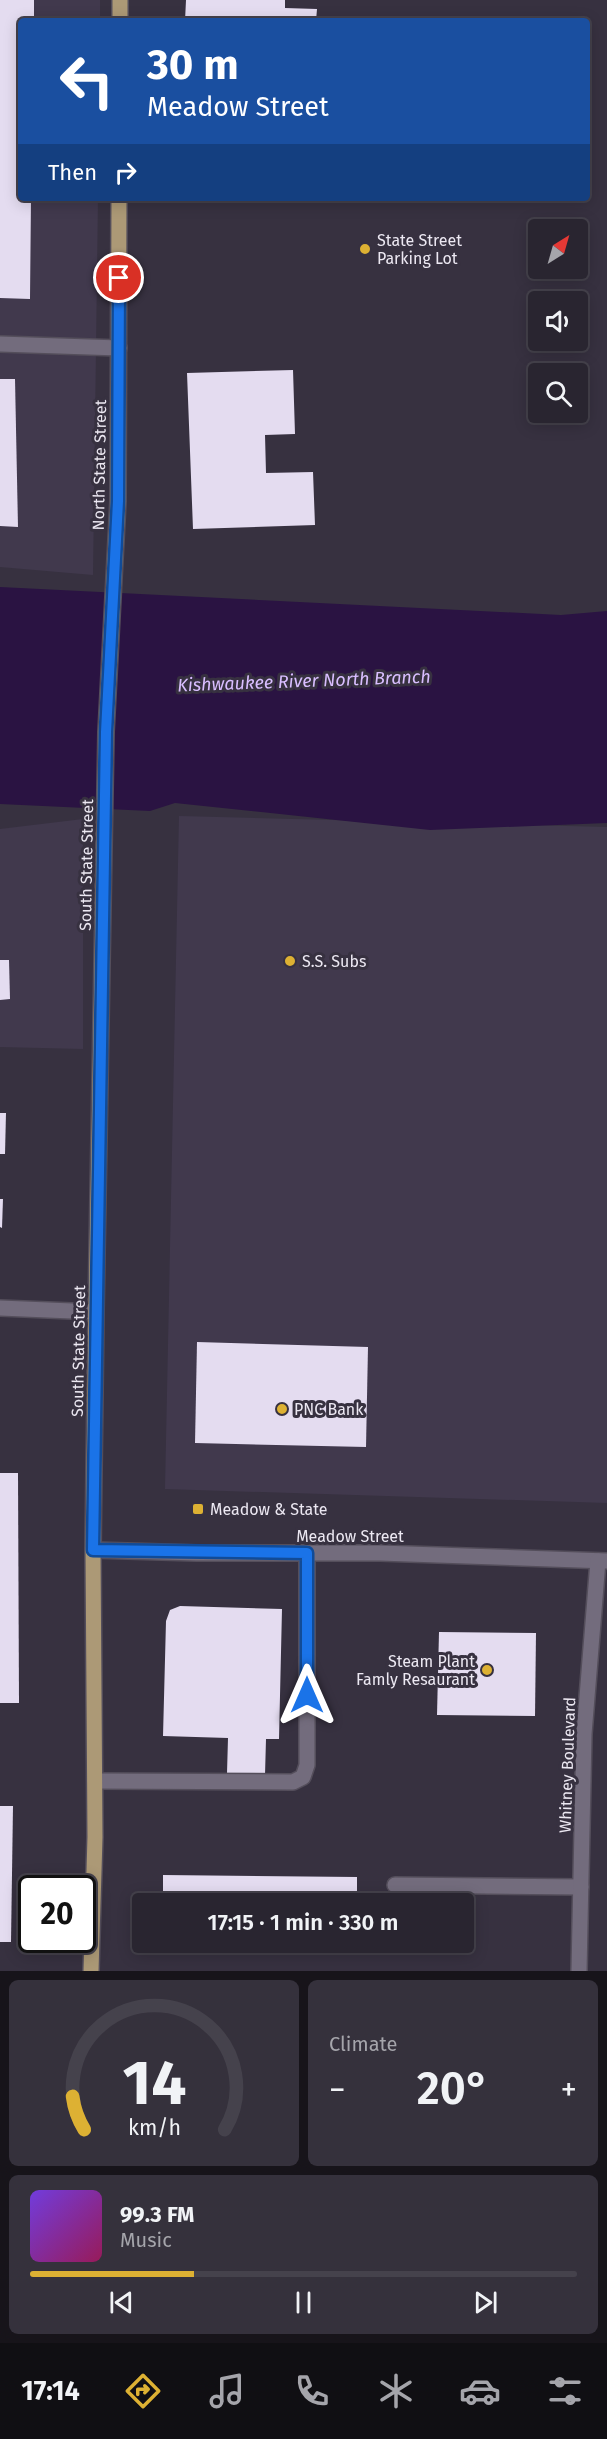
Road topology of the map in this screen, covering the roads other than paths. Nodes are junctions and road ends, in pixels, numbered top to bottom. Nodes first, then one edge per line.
1 (120, 0) edge
2 (120, 18) edge
3 (119, 201) edge
4 (0, 344) edge
5 (119, 348) junction
6 (106, 732) joint
7 (0, 1308) edge
8 (96, 1312) junction
9 (93, 1550) junction
10 (307, 1553) junction
11 (603, 1561) edge
12 (95, 1780) junction
13 (395, 1885) dead end
14 (581, 1887) junction
15 (92, 1971) edge
16 (579, 1971) edge

1 - 2 main road
3 - 5 main road, North State Street
4 - 5 street
5 - 6 main road, North State Street
6 - 8 main road, South State Street
7 - 8 street
8 - 9 main road, South State Street
9 - 10 street, Meadow Street
9 - 12 main road, South State Street
10 - 11 street, Meadow Street
10 - 12 street
11 - 14 street, Whitney Boulevard
12 - 15 main road, South State Street
13 - 14 street
14 - 16 street, Whitney Boulevard

